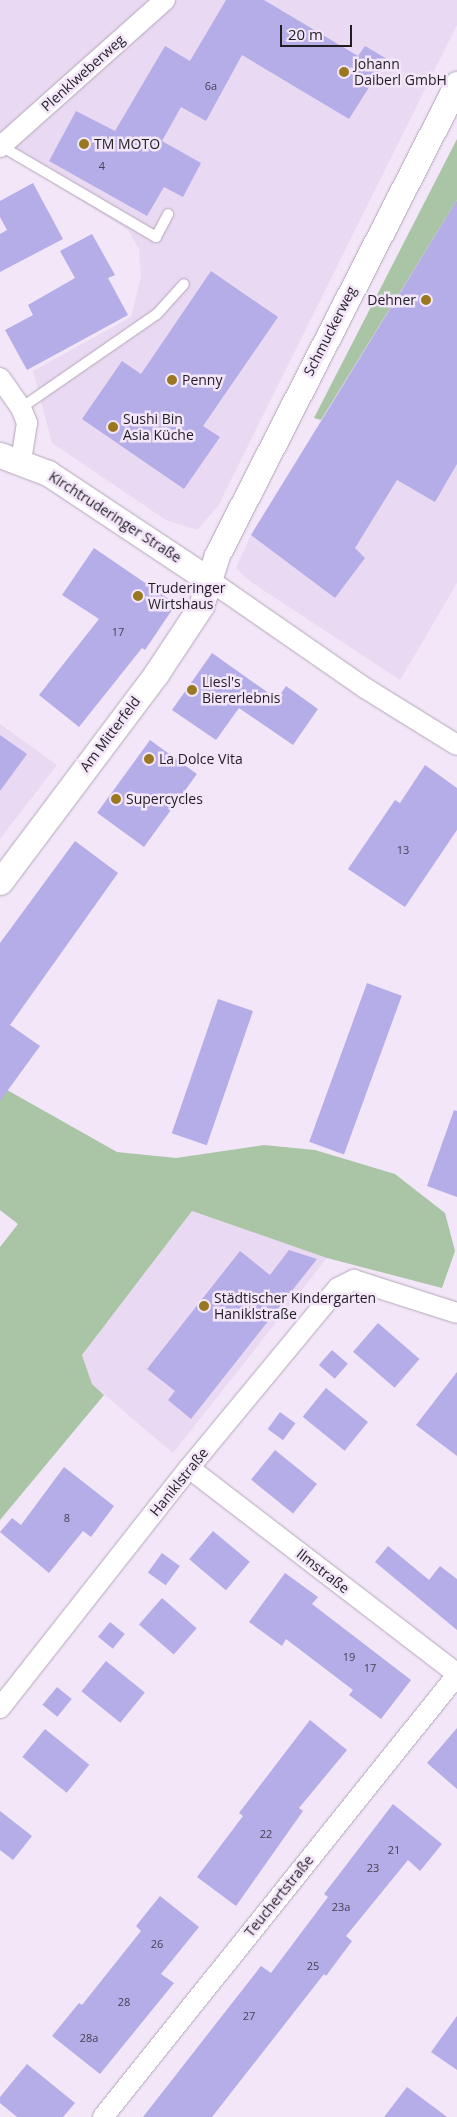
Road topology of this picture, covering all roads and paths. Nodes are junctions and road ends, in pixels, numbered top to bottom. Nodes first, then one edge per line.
1 (165, 0) edge
2 (457, 84) edge
3 (1, 146) edge
4 (168, 214) dead end
5 (184, 284) dead end
6 (0, 378) edge
7 (21, 408) junction
8 (10, 458) edge
9 (209, 580) junction
10 (457, 745) edge
11 (0, 882) edge
12 (457, 1313) edge
13 (189, 1468) junction
14 (457, 1675) edge
15 (0, 1708) edge
16 (102, 2117) edge

1 - 3 street, Plenklweberweg
2 - 9 street, Schmuckerweg
3 - 4 lane
5 - 7 lane
6 - 7 street, Kirchtruderinger Straße
7 - 8 street, Kirchtruderinger Straße
8 - 9 street, Kirchtruderinger Straße
9 - 10 street, Kirchtruderinger Straße
9 - 11 street, Am Mitterfeld
12 - 13 street, Haniklstraße
13 - 14 street, Ilmstraße
13 - 15 street, Haniklstraße
14 - 16 street, Teuchertstraße

